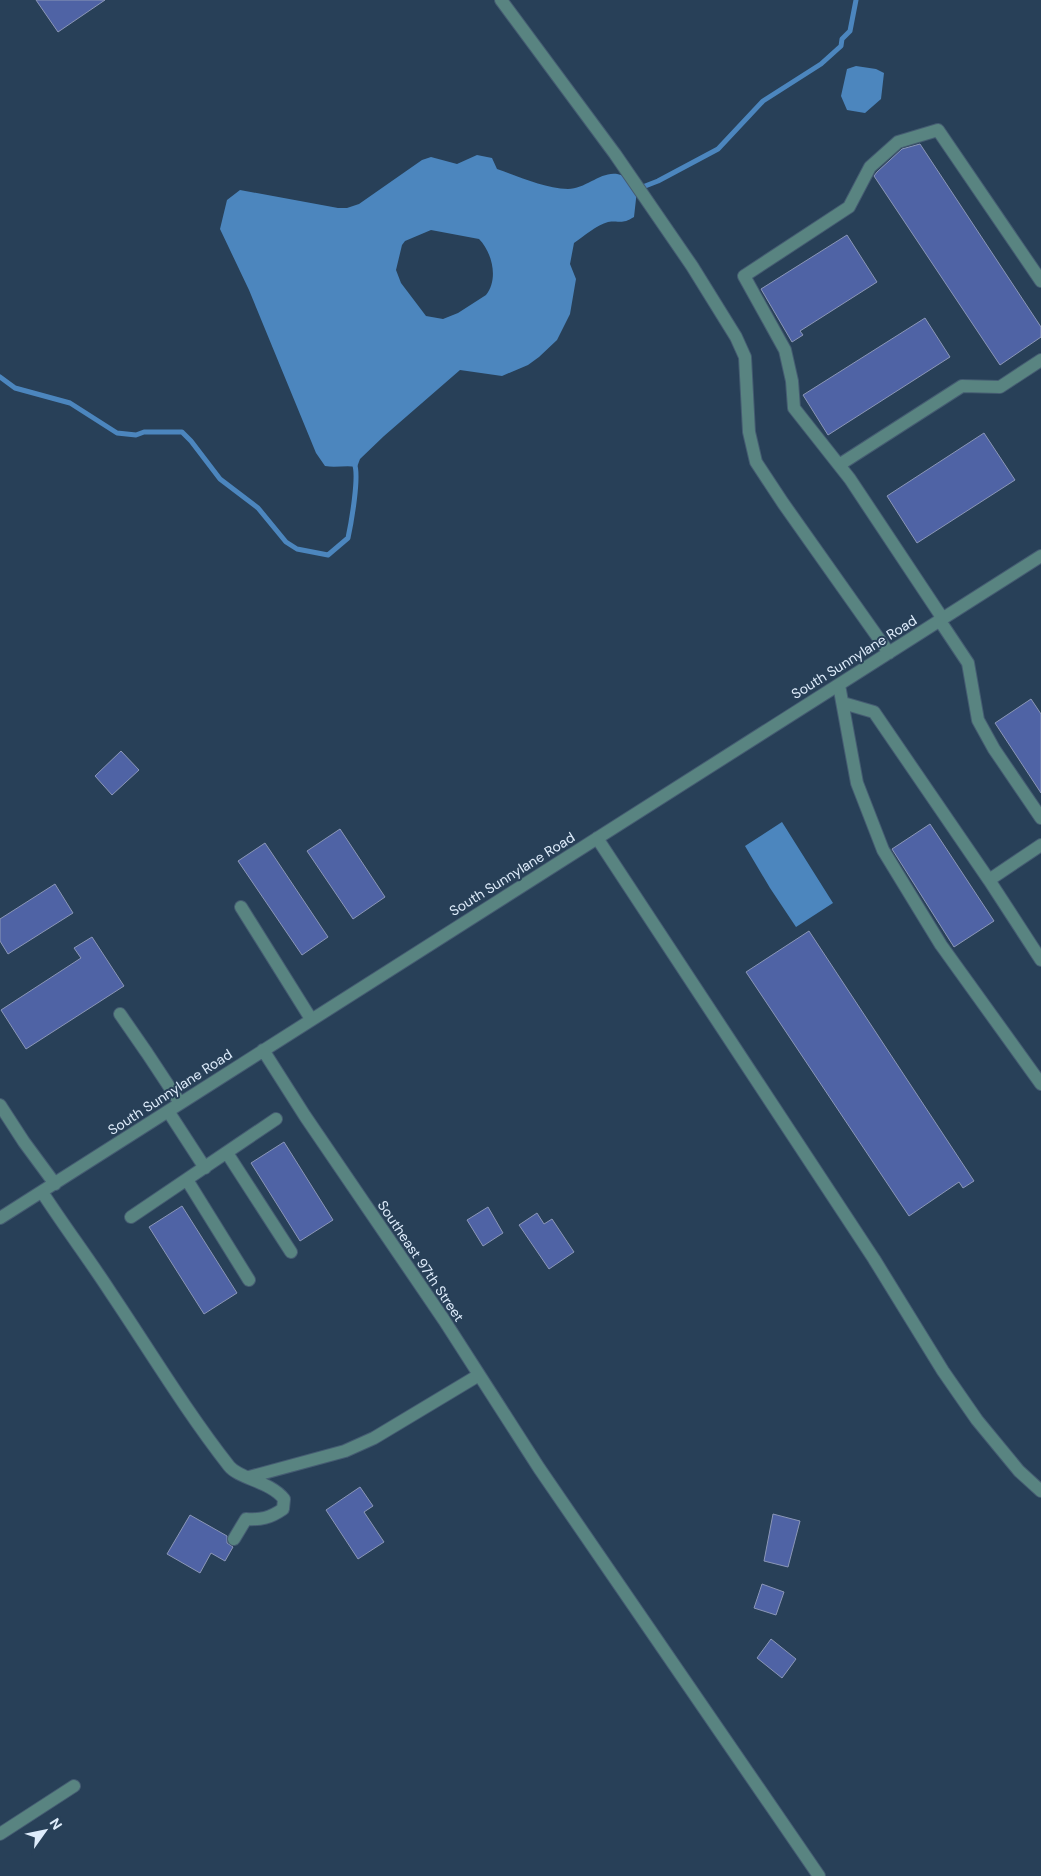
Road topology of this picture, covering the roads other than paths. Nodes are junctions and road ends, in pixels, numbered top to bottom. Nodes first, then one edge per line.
1 (501, 0) edge
2 (1041, 281) edge
3 (1041, 360) edge
4 (839, 465) junction
5 (1041, 556) edge
6 (942, 620) junction
7 (889, 653) junction
8 (839, 684) junction
9 (843, 703) junction
10 (1041, 818) edge
11 (597, 838) junction
12 (1041, 845) edge
13 (989, 880) junction
14 (241, 907) dead end
15 (1041, 960) edge
16 (120, 1014) dead end
17 (311, 1019) junction
18 (263, 1050) junction
19 (1041, 1084) edge
20 (180, 1103) junction
21 (0, 1105) edge
22 (168, 1111) junction
23 (276, 1119) dead end
24 (227, 1153) junction
25 (205, 1168) junction
26 (186, 1180) junction
27 (55, 1184) junction
28 (42, 1192) junction
29 (131, 1217) dead end
30 (0, 1218) edge
31 (292, 1252) dead end
32 (249, 1280) dead end
33 (479, 1375) junction
34 (249, 1477) junction
35 (1041, 1491) edge
36 (234, 1539) dead end
37 (74, 1786) dead end
38 (0, 1834) edge
39 (819, 1876) edge

1 - 7 street
2 - 4 street
3 - 4 street
4 - 6 street
5 - 6 street, South Sunnylane Road
6 - 7 street, South Sunnylane Road
6 - 10 street
7 - 8 street, South Sunnylane Road
8 - 9 street
8 - 11 street, South Sunnylane Road
9 - 13 street
9 - 19 street
11 - 17 street, South Sunnylane Road
11 - 35 street
12 - 13 street
13 - 15 street
14 - 17 street
16 - 20 street
17 - 18 street, South Sunnylane Road
18 - 20 street, South Sunnylane Road
18 - 33 street, Southeast 97th Street
20 - 22 street, South Sunnylane Road
21 - 27 street
22 - 25 street
22 - 27 street, South Sunnylane Road
23 - 24 street
24 - 25 street
24 - 31 street
25 - 26 street
26 - 29 street
26 - 32 street
27 - 28 street, South Sunnylane Road
28 - 30 street, South Sunnylane Road
28 - 34 street
33 - 34 street
33 - 39 street, Southeast 97th Street
34 - 36 street
37 - 38 street

